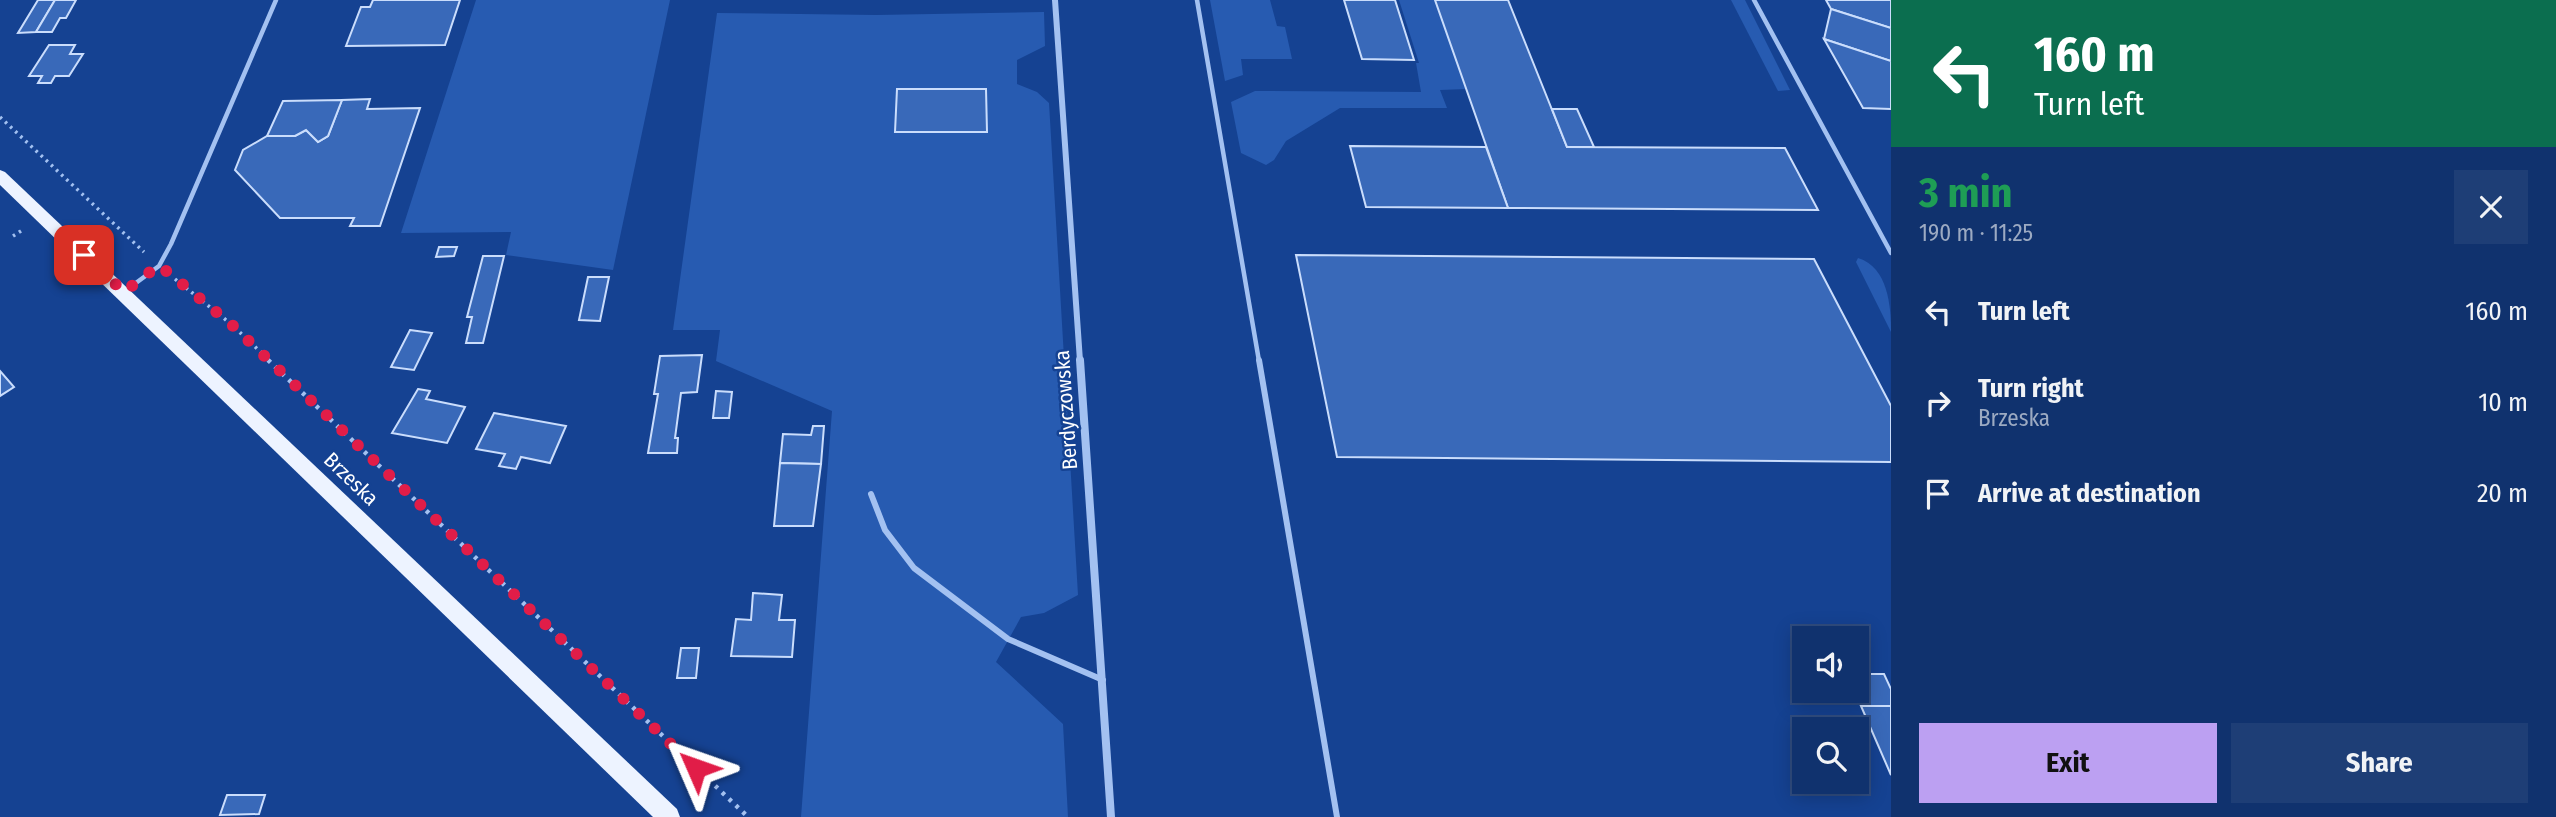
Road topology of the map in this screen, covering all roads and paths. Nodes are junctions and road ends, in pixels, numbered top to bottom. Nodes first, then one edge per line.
1 (276, 0) edge
2 (1055, 0) edge
3 (1197, 0) edge
4 (1754, 0) edge
5 (0, 117) edge
6 (0, 176) edge
7 (1891, 253) edge
8 (159, 265) junction
9 (124, 292) junction
10 (871, 494) dead end
11 (1103, 680) junction
12 (669, 817) edge
13 (748, 817) edge
14 (1111, 817) edge
15 (1337, 817) edge

1 - 8 lane
2 - 11 street, Berdyczowska
3 - 15 lane
4 - 7 lane
5 - 8 path
6 - 9 main road, Brzeska
8 - 9 lane
8 - 13 path
9 - 12 main road, Brzeska
10 - 11 lane
11 - 14 street, Berdyczowska

